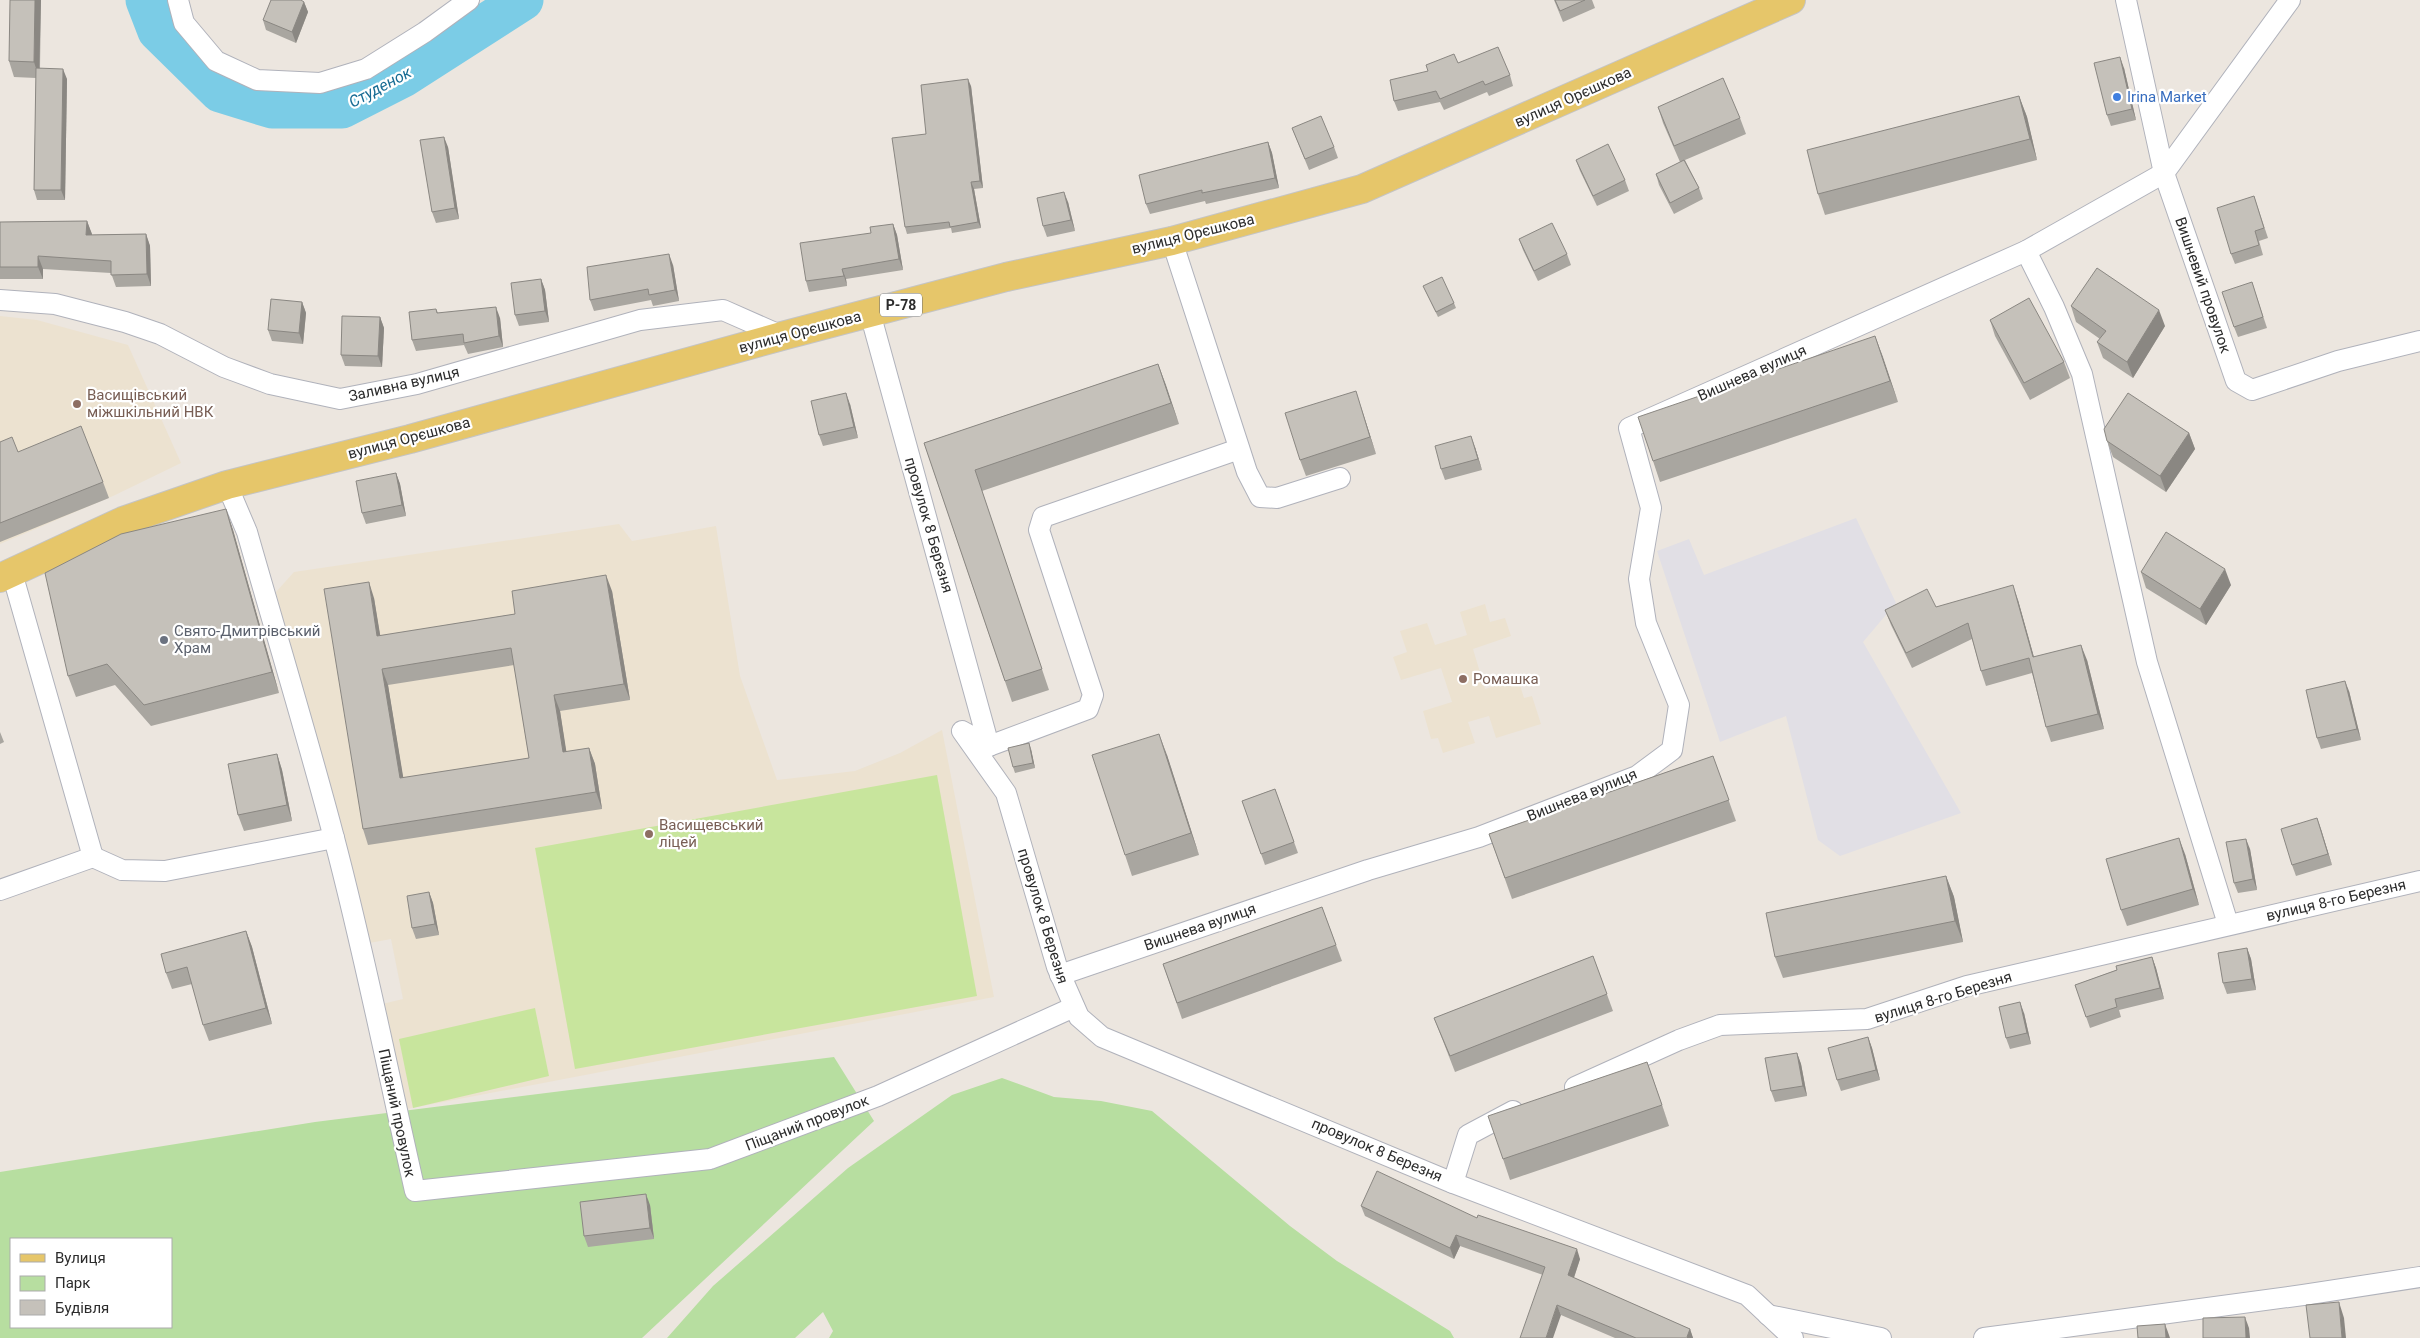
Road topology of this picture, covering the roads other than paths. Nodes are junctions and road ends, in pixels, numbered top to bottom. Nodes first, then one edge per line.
1 (178, 0) edge
2 (470, 0) edge
3 (1791, 0) edge
4 (2126, 0) edge
5 (2290, 0) edge
6 (2164, 173) junction
7 (1172, 241) junction
8 (2026, 251) junction
9 (0, 300) edge
10 (870, 313) junction
11 (782, 336) junction
12 (2420, 341) edge
13 (1239, 449) junction
14 (1340, 478) dead end
15 (227, 485) junction
16 (6, 576) edge
17 (988, 746) junction
18 (334, 838) junction
19 (92, 857) junction
20 (2420, 881) edge
21 (0, 890) edge
22 (2228, 924) junction
23 (1060, 975) junction
24 (1074, 1007) junction
25 (1556, 1094) edge
26 (1530, 1105) edge
27 (1453, 1183) junction
28 (2420, 1277) edge
29 (1768, 1315) junction
30 (1793, 1338) edge
31 (1881, 1338) edge
32 (1984, 1338) edge

1 - 2 street
3 - 7 main road, вулиця Орєшкова / Р-78
4 - 6 street, Вишневий провулок
5 - 6 street, Вишнева вулиця
6 - 8 street, Вишнева вулиця
6 - 12 street, Вишневий провулок
7 - 10 main road, вулиця Орєшкова / Р-78
7 - 13 street
8 - 22 street
8 - 23 street, Вишнева вулиця
9 - 11 street, Заливна вулиця
10 - 11 main road, вулиця Орєшкова / Р-78
10 - 17 street, провулок 8 Березня
11 - 15 main road, вулиця Орєшкова / Р-78
13 - 14 street
13 - 17 street
15 - 16 main road, вулиця Орєшкова / Р-78
15 - 18 street, Піщаний провулок
16 - 19 street
17 - 23 street, провулок 8 Березня
18 - 19 street
18 - 24 street, Піщаний провулок
19 - 21 street
20 - 22 street, вулиця 8-го Березня
22 - 25 street, вулиця 8-го Березня
23 - 24 street, провулок 8 Березня
24 - 27 street, провулок 8 Березня
26 - 27 street
27 - 29 street, провулок 8 Березня
28 - 32 street
29 - 30 street, провулок 8 Березня
29 - 31 street

